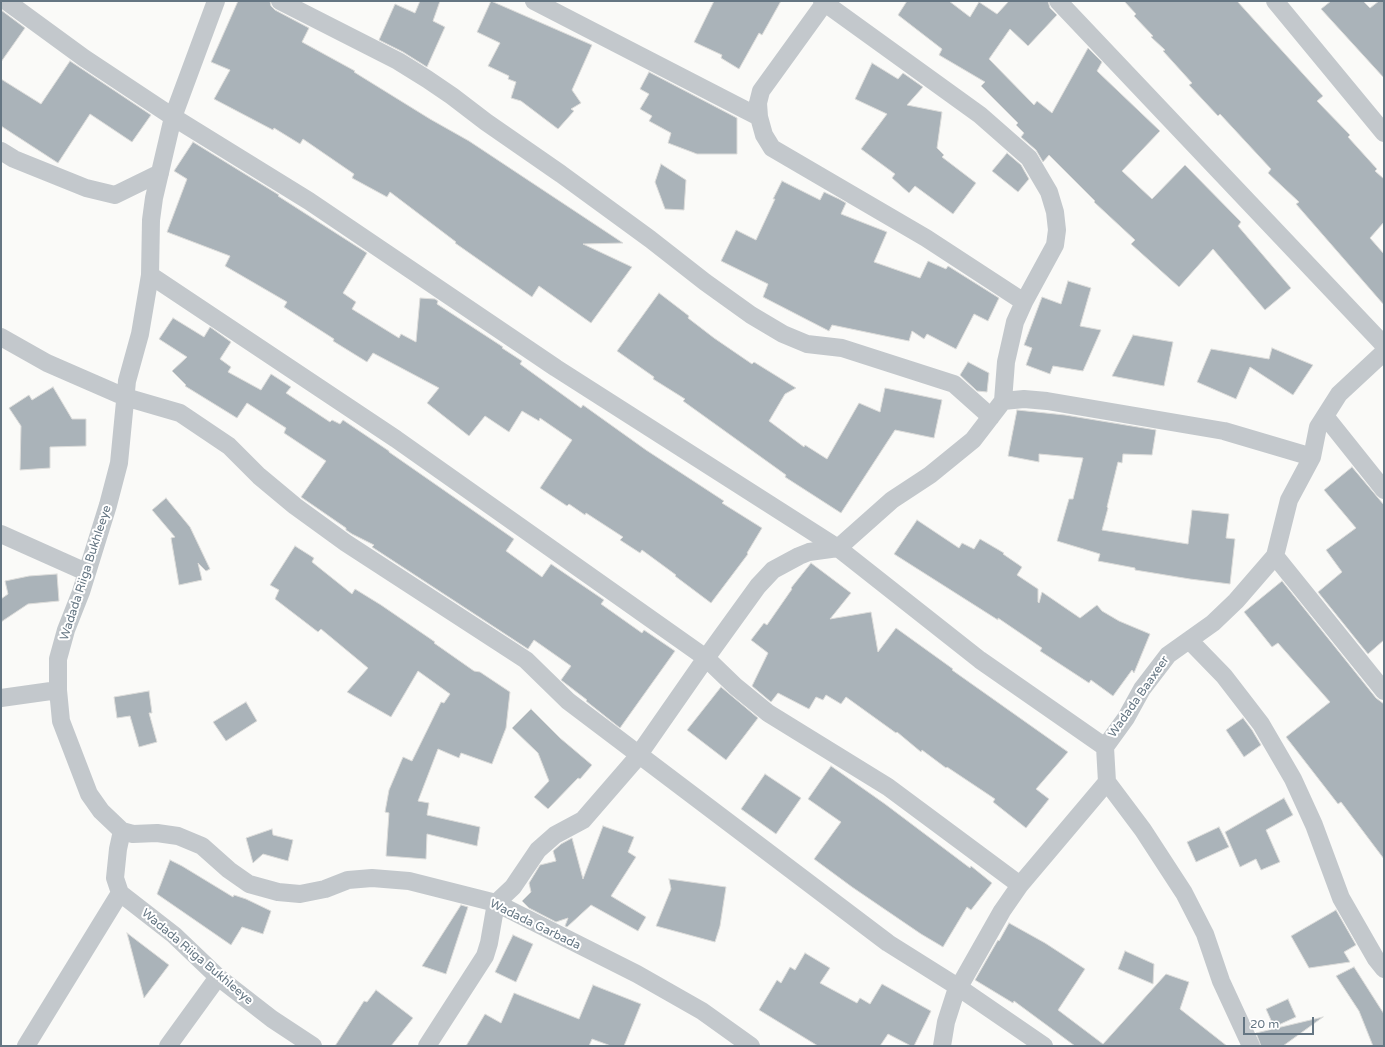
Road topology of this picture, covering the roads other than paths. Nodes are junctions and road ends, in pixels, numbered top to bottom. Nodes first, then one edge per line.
1 (6, 1) edge
2 (216, 1) edge
3 (280, 1) edge
4 (534, 1) edge
5 (1058, 1) edge
6 (1275, 1) edge
7 (825, 2) edge
8 (173, 117) junction
9 (759, 117) junction
10 (1384, 133) edge
11 (1, 151) edge
12 (160, 173) junction
13 (150, 276) junction
14 (1024, 302) junction
15 (1, 337) edge
16 (1384, 345) edge
17 (1384, 352) edge
18 (126, 398) junction
19 (1003, 401) junction
20 (1325, 416) junction
21 (991, 417) junction
22 (1312, 457) junction
23 (1384, 490) edge
24 (1, 534) edge
25 (838, 548) junction
26 (1275, 556) junction
27 (86, 572) junction
28 (1189, 640) junction
29 (706, 658) junction
30 (58, 690) junction
31 (1384, 691) edge
32 (1, 698) edge
33 (1105, 747) junction
34 (639, 755) junction
35 (1107, 782) junction
36 (122, 831) junction
37 (1020, 885) junction
38 (120, 893) junction
39 (496, 903) junction
40 (1384, 969) edge
41 (218, 977) junction
42 (958, 986) junction
43 (26, 1046) edge
44 (168, 1046) edge
45 (313, 1046) edge
46 (427, 1046) edge
47 (751, 1046) edge
48 (942, 1046) edge
49 (1044, 1046) edge
50 (1251, 1046) edge

1 - 8 street
2 - 8 street, Wadada Riiga Bukhleeye
3 - 21 street
4 - 9 street
5 - 16 street
6 - 10 street
7 - 9 street
7 - 14 street
8 - 12 street, Wadada Riiga Bukhleeye
8 - 25 street
9 - 14 street
11 - 12 street
12 - 13 street, Wadada Riiga Bukhleeye
13 - 18 street, Wadada Riiga Bukhleeye
13 - 29 street
14 - 19 street
15 - 18 street
17 - 20 street, Wadada Baaxeer
18 - 27 street, Wadada Riiga Bukhleeye
18 - 34 street
19 - 21 street
19 - 22 street
20 - 22 street, Wadada Baaxeer
20 - 23 street
21 - 25 street
22 - 26 street, Wadada Baaxeer
24 - 27 street
25 - 29 street
25 - 33 street
26 - 28 street, Wadada Baaxeer
26 - 31 street
27 - 30 street, Wadada Riiga Bukhleeye
28 - 33 street, Wadada Baaxeer
28 - 40 street
29 - 34 street
29 - 37 street
30 - 32 street
30 - 36 street, Wadada Riiga Bukhleeye
33 - 35 street, Wadada Baaxeer
34 - 39 street
34 - 42 street
35 - 37 street
35 - 50 street
36 - 38 street
36 - 39 street, Wadada Garbada
37 - 42 street
38 - 41 street, Wadada Riiga Bukhleeye
38 - 43 street
39 - 46 street
39 - 47 street, Wadada Garbada
41 - 44 street
41 - 45 street, Wadada Riiga Bukhleeye
42 - 48 street
42 - 49 street

